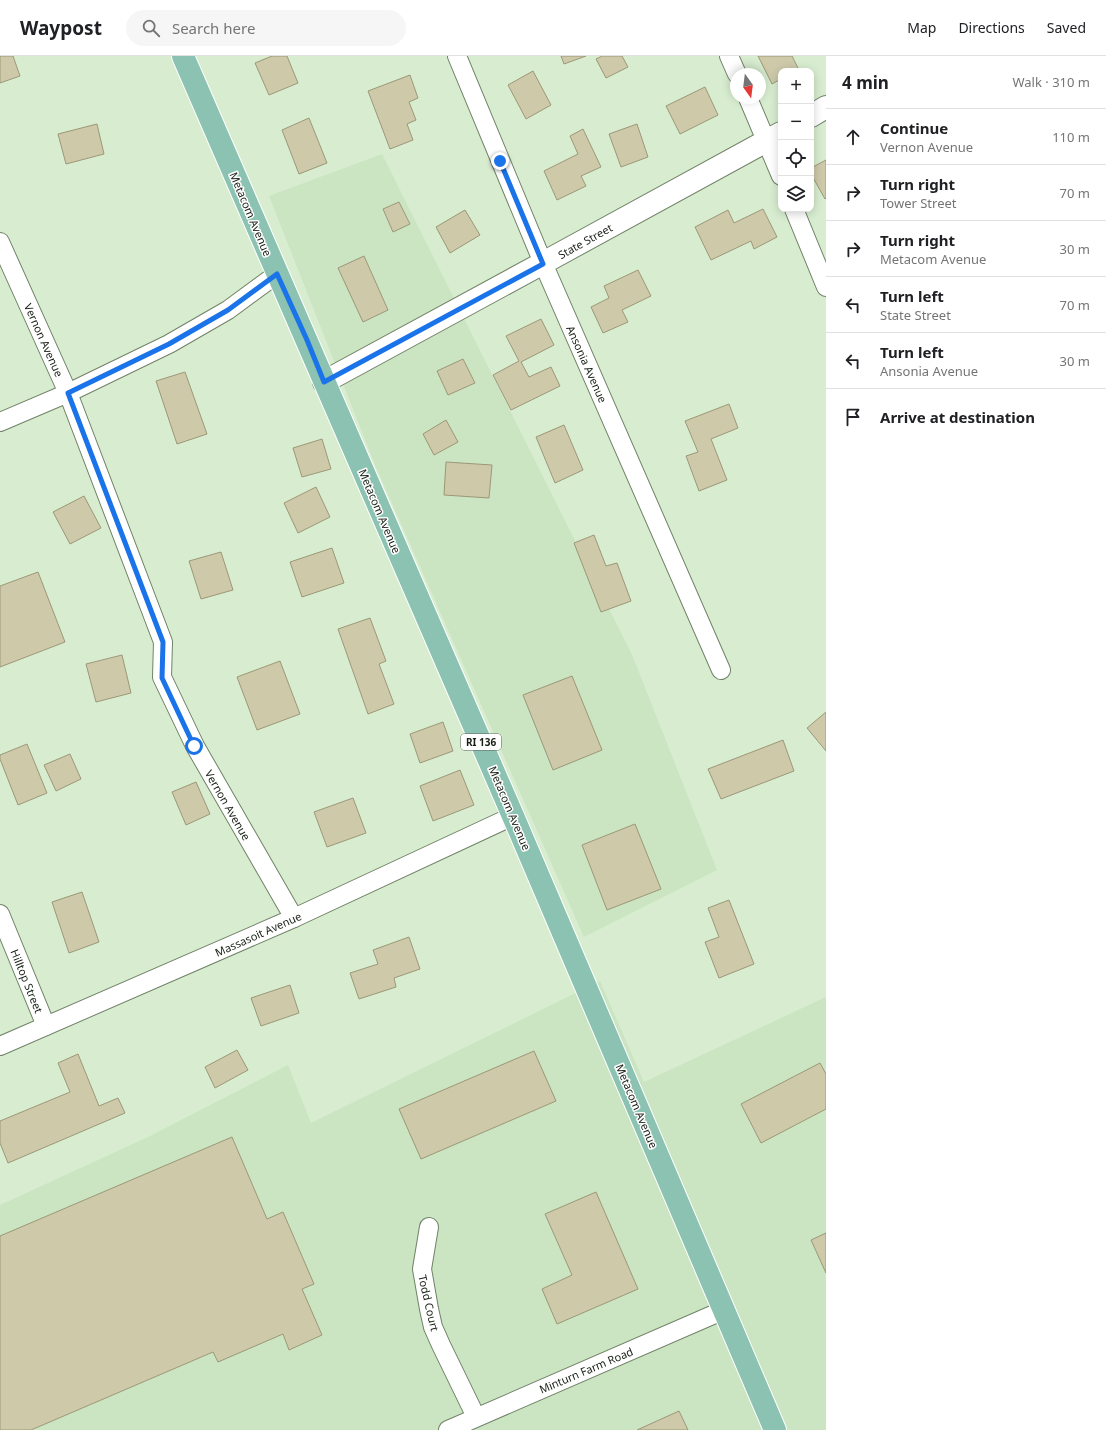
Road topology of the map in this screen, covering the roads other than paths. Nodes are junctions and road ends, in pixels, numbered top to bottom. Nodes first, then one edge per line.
1 (182, 56) edge
2 (457, 56) edge
3 (729, 56) edge
4 (734, 68) edge
5 (752, 104) edge
6 (826, 107) edge
7 (814, 114) edge
8 (774, 137) edge
9 (778, 159) edge
10 (795, 212) edge
11 (0, 242) edge
12 (543, 264) junction
13 (277, 274) junction
14 (826, 287) edge
15 (324, 382) junction
16 (68, 393) junction
17 (0, 422) edge
18 (721, 670) dead end
19 (513, 816) junction
20 (0, 914) edge
21 (294, 918) junction
22 (46, 1026) junction
23 (0, 1046) edge
24 (430, 1227) dead end
25 (724, 1310) junction
26 (476, 1418) junction
27 (448, 1430) edge
28 (775, 1430) edge

1 - 13 main road, Metacom Avenue / RI 136
2 - 12 street, Ansonia Avenue
3 - 4 street
5 - 8 street
6 - 7 street
8 - 9 street
8 - 12 street, State Street
10 - 14 street
11 - 16 street, Vernon Avenue
12 - 15 street, State Street
12 - 18 street, Ansonia Avenue
13 - 15 main road, Metacom Avenue / RI 136
13 - 16 street
15 - 19 main road, Metacom Avenue / RI 136
16 - 17 street
16 - 21 street, Vernon Avenue
19 - 21 street, Massasoit Avenue
19 - 25 main road, Metacom Avenue / RI 136
20 - 22 street, Hilltop Street
21 - 22 street, Massasoit Avenue
22 - 23 street, Massasoit Avenue
24 - 26 street, Todd Court
25 - 26 street, Minturn Farm Road
25 - 28 main road, Metacom Avenue / RI 136
26 - 27 street, Minturn Farm Road

